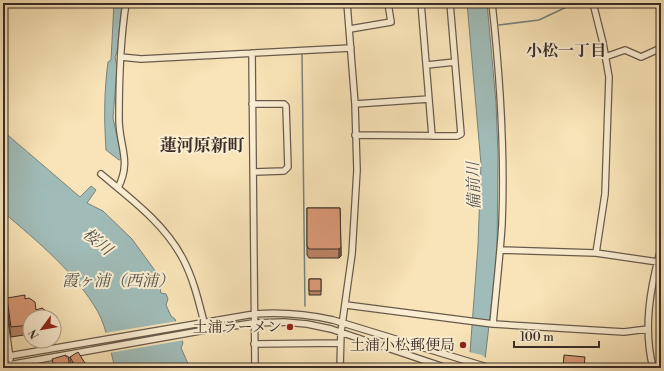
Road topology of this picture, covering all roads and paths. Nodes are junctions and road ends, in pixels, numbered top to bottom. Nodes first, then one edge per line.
1 (126, 3) edge
2 (347, 3) edge
3 (388, 3) edge
4 (421, 3) edge
5 (450, 3) edge
6 (492, 3) edge
7 (593, 3) edge
8 (654, 3) edge
9 (661, 8) edge
10 (350, 29) junction
11 (351, 48) junction
12 (661, 48) edge
13 (252, 53) junction
14 (121, 57) junction
15 (605, 57) junction
16 (455, 62) junction
17 (427, 65) junction
18 (429, 99) junction
19 (252, 104) junction
20 (355, 104) junction
21 (355, 135) junction
22 (432, 136) junction
23 (253, 172) junction
24 (101, 174) dead end
25 (118, 188) junction
26 (661, 249) edge
27 (500, 250) junction
28 (596, 253) junction
29 (659, 259) edge
30 (346, 305) junction
31 (3, 309) edge
32 (254, 314) junction
33 (342, 322) junction
34 (254, 323) junction
35 (492, 323) junction
36 (201, 324) junction
37 (648, 329) junction
38 (203, 330) junction
39 (341, 332) junction
40 (340, 343) junction
41 (254, 344) junction
42 (10, 356) junction
43 (3, 357) edge
44 (3, 366) edge
45 (11, 366) edge
46 (487, 367) edge
47 (255, 368) edge
48 (340, 368) edge
49 (447, 368) edge
50 (653, 368) edge

1 - 14 street
2 - 10 street
3 - 10 street
4 - 17 street
5 - 16 street
6 - 27 street
7 - 15 street
8 - 9 street
10 - 11 street
11 - 13 street
11 - 20 street
12 - 15 street
13 - 14 street
13 - 19 street
14 - 25 street
15 - 28 street
16 - 17 street
16 - 22 street
17 - 18 street
18 - 20 street
18 - 22 street
19 - 23 street
19 - 23 street
20 - 21 street
21 - 22 street
21 - 30 street
23 - 32 street
24 - 25 street
25 - 36 street
26 - 29 street
27 - 28 street
27 - 35 street
28 - 29 street
29 - 37 street
30 - 33 street
30 - 35 street
31 - 42 street
32 - 33 street
32 - 34 street
32 - 36 street
33 - 39 street
33 - 46 street
34 - 38 street
34 - 39 street
34 - 41 street
35 - 37 street
36 - 38 street
36 - 42 street
37 - 50 street
38 - 45 street
39 - 40 street
39 - 49 street
40 - 41 street
40 - 48 street
41 - 47 street
42 - 43 street
42 - 45 street
44 - 45 street

